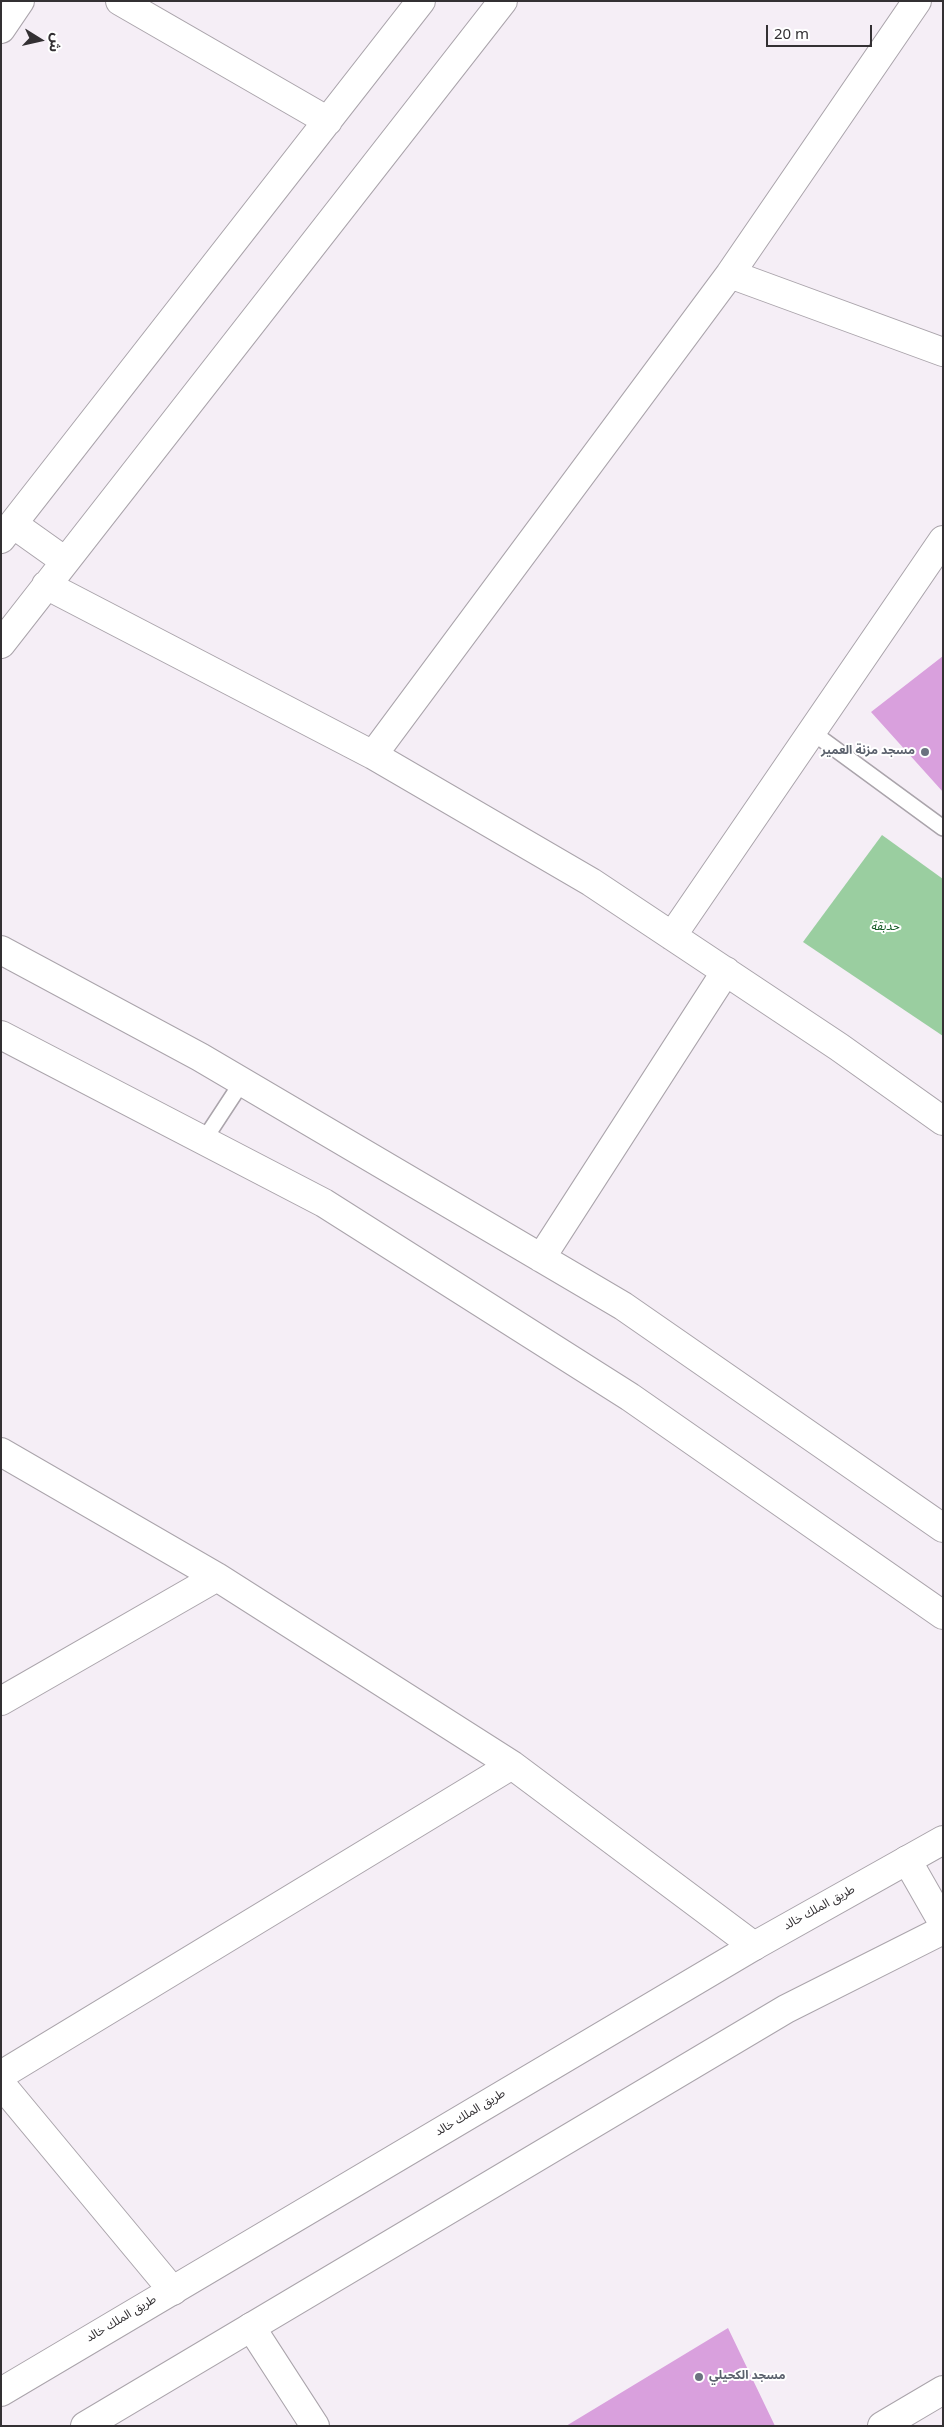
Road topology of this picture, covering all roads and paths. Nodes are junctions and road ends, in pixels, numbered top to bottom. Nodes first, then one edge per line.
1 (20, 1) edge
2 (120, 1) edge
3 (421, 1) edge
4 (503, 1) edge
5 (917, 1) edge
6 (1, 29) edge
7 (328, 121) junction
8 (730, 274) junction
9 (943, 352) edge
10 (7, 532) edge
11 (943, 540) edge
12 (64, 561) junction
13 (46, 585) junction
14 (1, 644) edge
15 (812, 732) junction
16 (374, 755) junction
17 (943, 828) edge
18 (672, 936) junction
19 (1, 950) edge
20 (726, 971) junction
21 (1, 1035) edge
22 (242, 1082) junction
23 (943, 1121) edge
24 (204, 1140) junction
25 (541, 1258) junction
26 (1, 1452) edge
27 (943, 1528) edge
28 (217, 1577) junction
29 (943, 1615) edge
30 (1, 1701) edge
31 (512, 1765) junction
32 (943, 1840) edge
33 (908, 1860) junction
34 (943, 1923) edge
35 (943, 1930) edge
36 (754, 1946) junction
37 (1, 2075) edge
38 (1, 2084) edge
39 (173, 2290) junction
40 (251, 2327) junction
41 (943, 2390) edge
42 (1, 2392) edge
43 (85, 2426) edge
44 (315, 2426) edge
45 (882, 2426) edge

1 - 6 street
2 - 7 street
3 - 7 street
4 - 12 street
5 - 8 street
7 - 10 street
8 - 9 street
8 - 16 street
10 - 12 street
11 - 15 street
12 - 13 street
13 - 14 street
13 - 16 street
15 - 17 lane
15 - 18 street
16 - 18 street
18 - 20 street
19 - 22 street
20 - 23 street
20 - 25 street
21 - 24 street
22 - 24 lane
22 - 25 street
24 - 29 street
25 - 27 street
26 - 28 street
28 - 30 street
28 - 31 street
31 - 36 street
31 - 37 street
32 - 33 street, طريق الملك خالد
33 - 34 street
33 - 36 street, طريق الملك خالد
35 - 40 street
36 - 39 street, طريق الملك خالد
38 - 39 street
39 - 42 street, طريق الملك خالد
40 - 43 street
40 - 44 street
41 - 45 street

